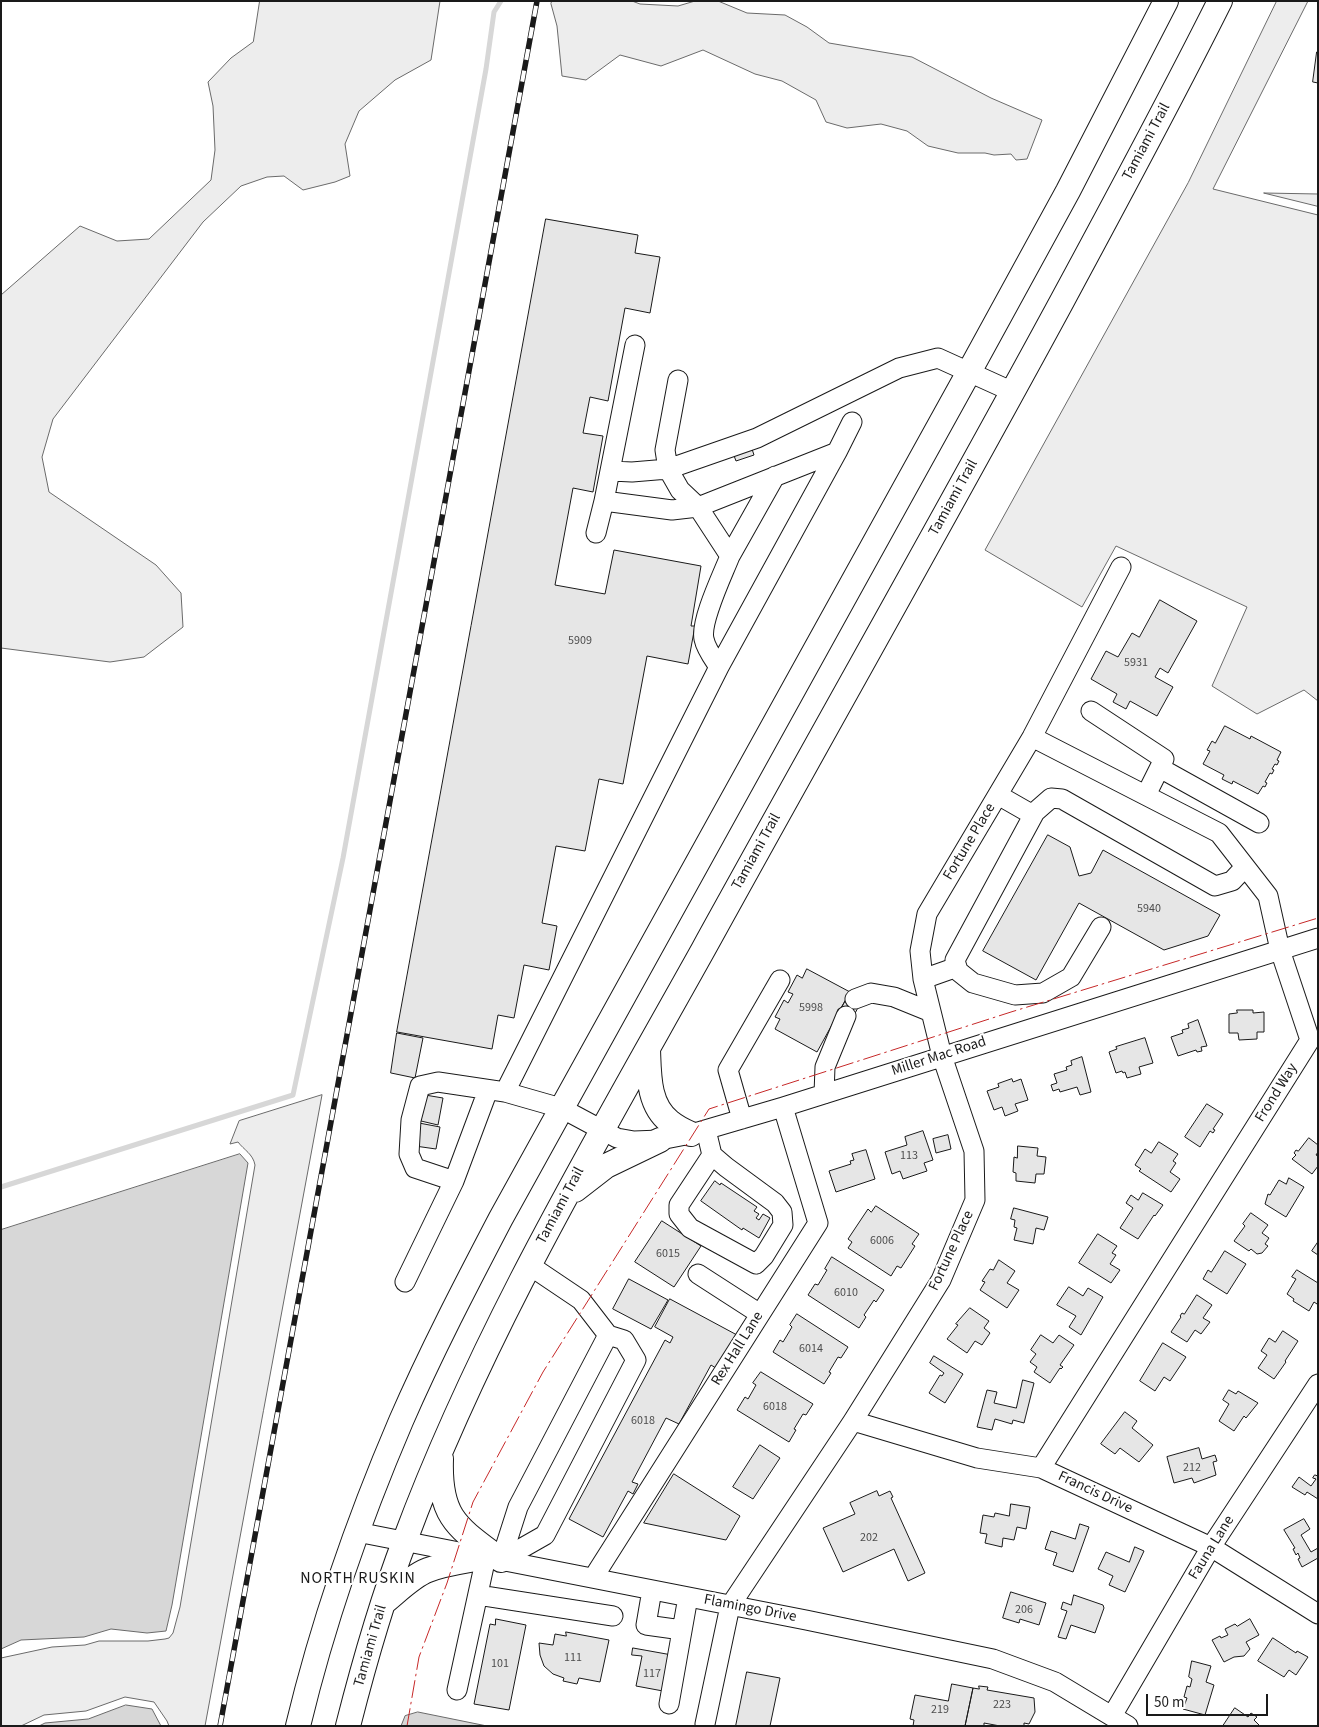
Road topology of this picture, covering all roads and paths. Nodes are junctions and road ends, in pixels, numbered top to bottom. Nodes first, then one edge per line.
1 (1166, 1) edge
2 (1220, 1) edge
3 (635, 345) dead end
4 (969, 372) junction
5 (678, 380) dead end
6 (1013, 392) junction
7 (852, 422) dead end
8 (836, 452) junction
9 (668, 468) junction
10 (611, 471) junction
11 (775, 476) junction
12 (604, 502) junction
13 (698, 507) junction
14 (596, 533) dead end
15 (730, 556) junction
16 (1121, 567) dead end
17 (719, 666) junction
18 (1091, 711) dead end
19 (1032, 737) junction
20 (1160, 768) junction
21 (998, 795) junction
22 (1146, 796) junction
23 (1033, 815) junction
24 (1259, 822) dead end
25 (1245, 867) junction
26 (1102, 927) dead end
27 (1318, 938) edge
28 (1280, 950) junction
29 (957, 967) junction
30 (923, 979) junction
31 (780, 980) dead end
32 (855, 999) dead end
33 (931, 1012) junction
34 (846, 1016) dead end
35 (648, 1048) junction
36 (942, 1056) junction
37 (496, 1091) junction
38 (824, 1094) junction
39 (783, 1106) junction
40 (561, 1108) junction
41 (742, 1119) junction
42 (602, 1130) junction
43 (698, 1132) junction
44 (660, 1140) junction
45 (712, 1155) junction
46 (454, 1181) junction
47 (566, 1198) junction
48 (756, 1264) junction
49 (529, 1265) junction
50 (698, 1274) dead end
51 (782, 1279) junction
52 (405, 1282) dead end
53 (760, 1314) junction
54 (608, 1335) junction
55 (1318, 1384) edge
56 (853, 1421) junction
57 (441, 1450) junction
58 (1042, 1468) junction
59 (357, 1532) junction
60 (404, 1541) junction
61 (1211, 1547) junction
62 (493, 1559) junction
63 (593, 1578) junction
64 (652, 1590) junction
65 (478, 1594) junction
66 (688, 1597) junction
67 (383, 1603) junction
68 (730, 1606) junction
69 (1318, 1614) edge
70 (613, 1616) dead end
71 (682, 1630) junction
72 (457, 1690) dead end
73 (669, 1704) dead end
74 (1112, 1716) junction
75 (705, 1724) dead end
76 (298, 1726) edge
77 (348, 1726) edge
78 (1128, 1726) edge

1 - 4 main road
2 - 6 main road, Tamiami Trail
3 - 10 street
4 - 6 street
4 - 9 street
4 - 40 main road
5 - 9 street
6 - 35 main road, Tamiami Trail
7 - 8 street
8 - 11 street
8 - 17 street
9 - 10 street
9 - 13 street
10 - 12 street
11 - 13 street
11 - 15 street
12 - 13 street
12 - 14 street
13 - 15 street
15 - 17 street
16 - 19 street, Fortune Place
17 - 37 street
18 - 20 street
19 - 21 street, Fortune Place
19 - 22 street, Frond Way
20 - 22 street
20 - 24 street
21 - 23 street
21 - 30 street, Fortune Place
22 - 25 street, Frond Way
23 - 25 street
23 - 29 street
25 - 28 street, Frond Way
26 - 29 street
27 - 28 street, Miller Mac Road
28 - 36 street, Miller Mac Road
28 - 58 street, Frond Way
29 - 30 street
30 - 33 street, Fortune Place
31 - 41 street
32 - 33 street
33 - 36 street, Fortune Place
34 - 38 street
35 - 42 main road, Tamiami Trail
35 - 43 main road
36 - 38 street, Miller Mac Road
36 - 56 street, Fortune Place
37 - 40 street, Miller Mac Road
37 - 46 street
37 - 46 street, Miller Mac Road
38 - 39 street, Miller Mac Road
39 - 41 street, Miller Mac Road
39 - 51 street, Rex Hall Lane
40 - 42 street, Miller Mac Road
40 - 59 main road
41 - 43 street, Miller Mac Road
42 - 44 street, Miller Mac Road
42 - 47 main road, Tamiami Trail
43 - 44 street, Miller Mac Road
43 - 45 street
44 - 47 main road
45 - 48 street
45 - 48 street
46 - 52 street
47 - 49 main road, Tamiami Trail
48 - 51 street
49 - 54 street
49 - 57 main road, Tamiami Trail
50 - 53 street
51 - 53 street, Rex Hall Lane
53 - 63 street, Rex Hall Lane
54 - 62 street
54 - 62 street
55 - 61 street, Fauna Lane
56 - 58 street, Francis Drive
56 - 68 street, Fortune Place
57 - 60 main road, Tamiami Trail
57 - 62 main road
58 - 61 street, Francis Drive
59 - 60 street, Flamingo Drive
59 - 76 main road
60 - 62 street, Flamingo Drive
60 - 67 main road, Tamiami Trail
61 - 69 street, Francis Drive
61 - 74 street, Fauna Lane
62 - 63 street, Flamingo Drive
62 - 65 street
62 - 67 main road
63 - 64 street, Flamingo Drive
64 - 66 street, Flamingo Drive
64 - 71 street
65 - 70 street
65 - 72 street
66 - 68 street, Flamingo Drive
66 - 71 street
67 - 77 main road, Tamiami Trail
68 - 74 street, Flamingo Drive
68 - 75 street
71 - 73 street
74 - 78 street, Flamingo Drive

